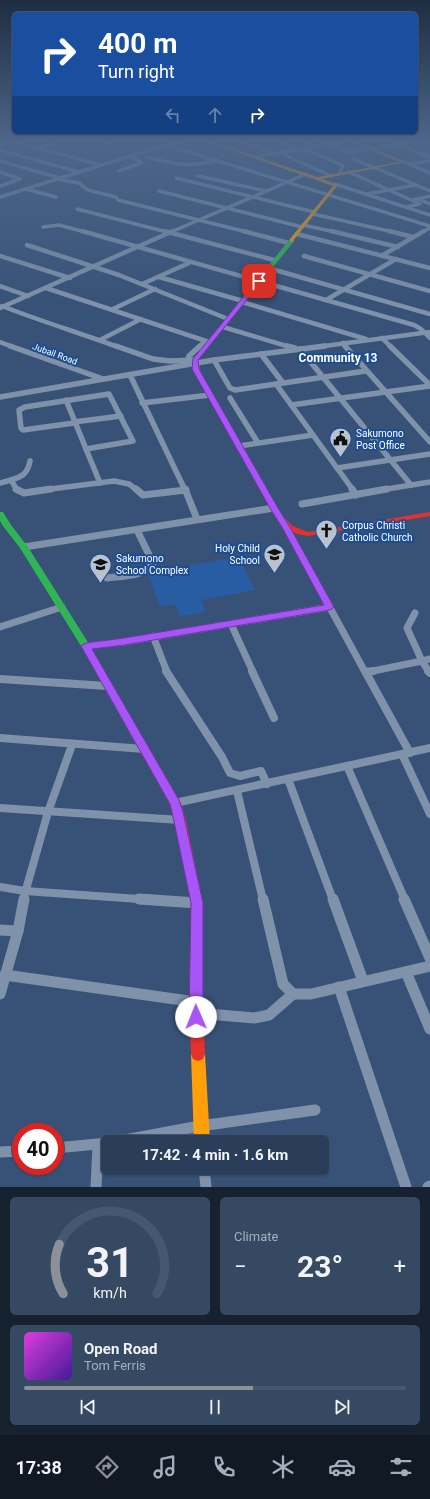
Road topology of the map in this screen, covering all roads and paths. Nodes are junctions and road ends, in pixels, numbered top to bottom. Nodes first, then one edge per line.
1 (110, 196) edge
2 (181, 196) edge
3 (327, 196) edge
4 (332, 196) edge
5 (370, 196) edge
6 (405, 196) edge
7 (428, 196) edge
8 (254, 197) joint
9 (418, 199) junction
10 (413, 200) junction
11 (428, 203) edge
12 (420, 204) junction
13 (229, 208) junction
14 (406, 208) junction
15 (77, 209) dead end
16 (313, 213) junction
17 (429, 214) edge
18 (198, 220) junction
19 (43, 227) dead end
20 (430, 227) edge
21 (300, 228) junction
22 (167, 234) junction
23 (413, 237) junction
24 (289, 243) junction
25 (27, 245) dead end
26 (398, 246) junction
27 (138, 248) junction
28 (383, 255) junction
29 (0, 256) edge
30 (304, 256) dead end
31 (396, 259) junction
32 (274, 260) junction
33 (189, 263) junction
34 (94, 266) junction
35 (268, 268) junction
36 (430, 268) edge
37 (369, 275) junction
38 (159, 277) junction
39 (70, 278) junction
40 (259, 281) junction
41 (142, 284) junction
42 (0, 286) edge
43 (46, 288) junction
44 (155, 289) junction
45 (345, 289) junction
46 (430, 291) edge
47 (28, 296) junction
48 (326, 300) junction
49 (242, 302) junction
50 (1, 307) edge
51 (113, 309) junction
52 (430, 314) edge
53 (141, 319) junction
54 (226, 323) junction
55 (424, 332) junction
56 (430, 332) edge
57 (382, 338) junction
58 (430, 338) edge
59 (368, 339) junction
60 (100, 340) junction
61 (207, 341) junction
62 (0, 342) edge
63 (343, 343) junction
64 (300, 349) junction
65 (261, 354) junction
66 (214, 360) junction
67 (193, 361) junction
68 (366, 371) junction
69 (130, 375) junction
70 (323, 378) junction
71 (106, 380) junction
72 (283, 383) junction
73 (276, 384) junction
74 (430, 385) edge
75 (386, 392) junction
76 (210, 395) junction
77 (0, 397) edge
78 (230, 398) dead end
79 (340, 398) junction
80 (66, 400) junction
81 (142, 403) junction
82 (291, 405) junction
83 (120, 414) junction
84 (74, 422) junction
85 (312, 435) junction
86 (430, 442) edge
87 (258, 443) junction
88 (239, 446) junction
89 (86, 449) junction
90 (430, 454) edge
91 (390, 460) junction
92 (30, 461) dead end
93 (337, 468) junction
94 (11, 480) junction
95 (430, 482) edge
96 (0, 483) edge
97 (100, 483) junction
98 (411, 486) junction
99 (186, 490) junction
100 (356, 495) junction
101 (302, 504) dead end
102 (274, 508) junction
103 (0, 514) edge
104 (430, 514) edge
105 (197, 519) junction
106 (3, 527) edge
107 (287, 529) junction
108 (137, 530) junction
109 (24, 547) junction
110 (107, 578) dead end
111 (62, 607) junction
112 (330, 607) junction
113 (415, 613) dead end
114 (231, 624) junction
115 (0, 627) edge
116 (153, 636) junction
117 (86, 646) junction
118 (426, 660) edge
119 (366, 672) junction
120 (430, 672) edge
121 (0, 679) edge
122 (107, 686) junction
123 (274, 718) dead end
124 (0, 738) edge
125 (72, 745) junction
126 (430, 748) edge
127 (144, 749) junction
128 (406, 753) junction
129 (347, 766) junction
130 (288, 779) junction
131 (267, 784) junction
132 (237, 790) junction
133 (175, 803) junction
134 (0, 808) edge
135 (48, 812) junction
136 (430, 814) edge
137 (180, 820) junction
138 (0, 887) edge
139 (25, 890) junction
140 (197, 903) junction
141 (0, 930) edge
142 (18, 932) junction
143 (430, 958) edge
144 (430, 966) edge
145 (406, 972) junction
146 (5, 975) junction
147 (363, 981) junction
148 (339, 987) junction
149 (0, 994) edge
150 (293, 994) junction
151 (196, 1002) junction
152 (430, 1029) edge
153 (315, 1110) dead end
154 (200, 1126) junction
155 (152, 1135) edge
156 (201, 1135) edge
157 (101, 1144) edge
158 (64, 1147) edge
159 (12, 1151) edge
160 (0, 1152) edge
161 (101, 1156) edge
162 (205, 1175) edge
163 (96, 1187) edge
164 (206, 1187) edge
165 (406, 1187) edge

1 - 18 street
2 - 13 street
3 - 16 street
4 - 20 street
5 - 14 street
6 - 10 street
7 - 9 street
8 - 13 street
8 - 16 street
9 - 10 street
9 - 11 street
10 - 12 street
11 - 12 street
12 - 14 street
13 - 18 street
13 - 21 street
14 - 17 street
15 - 22 street
16 - 21 street
16 - 23 street
18 - 22 street
18 - 24 street
19 - 27 street
20 - 23 street
21 - 24 street
21 - 26 street
21 - 28 street
22 - 27 street
22 - 32 street
23 - 26 street
24 - 32 street
25 - 34 street
26 - 28 street
27 - 33 street
27 - 34 street
28 - 31 street
29 - 39 street
30 - 37 street
31 - 36 street
31 - 37 street
32 - 35 street
33 - 38 street
33 - 40 street
34 - 39 street
34 - 41 street
35 - 40 street
35 - 45 street
37 - 45 street
37 - 46 street
38 - 41 street
38 - 49 street
39 - 43 street
40 - 48 street
40 - 49 street
41 - 44 street
42 - 47 street
43 - 47 street
43 - 51 street
44 - 51 street
44 - 54 street
45 - 48 street
45 - 52 street
47 - 50 street
48 - 55 street
49 - 54 street
49 - 59 street
50 - 60 street
51 - 53 street
53 - 60 street
53 - 61 street
54 - 61 street
54 - 64 street
55 - 56 street
55 - 57 street
55 - 58 street
57 - 59 street
57 - 74 street
59 - 63 street
60 - 67 street
61 - 67 street
62 - 71 street, Jubail Road
63 - 64 street
63 - 68 street
64 - 65 street
64 - 70 street
65 - 66 street
65 - 72 street
66 - 67 street
66 - 73 street
67 - 69 street
67 - 76 street
68 - 70 street
68 - 75 street
69 - 71 street
69 - 81 street
70 - 72 street
70 - 79 street
71 - 77 street
72 - 73 street
73 - 82 street
74 - 75 street
75 - 79 street
75 - 86 street
76 - 81 street
76 - 88 street
78 - 87 street
79 - 82 street
79 - 91 street
80 - 83 street
80 - 84 street
80 - 84 street
81 - 99 street
82 - 85 street
83 - 84 street
83 - 89 street
84 - 89 street
85 - 87 street
85 - 93 street
87 - 88 street
88 - 102 street
89 - 97 street
90 - 91 street
91 - 93 street
91 - 98 street
92 - 94 street
93 - 100 street
94 - 96 street
94 - 97 street
95 - 98 street
97 - 99 street
98 - 100 street
99 - 105 street
100 - 101 street
102 - 105 street
102 - 107 street
103 - 106 street
104 - 107 street
105 - 108 street
106 - 109 street
107 - 112 street
108 - 109 street
108 - 110 street
109 - 111 street
111 - 115 street
111 - 117 street
112 - 114 street
112 - 119 street
113 - 118 street
114 - 116 street
114 - 123 street
116 - 117 street
116 - 131 street
117 - 122 street
118 - 119 street
118 - 120 street
119 - 128 street
121 - 122 street
122 - 127 street
124 - 125 street
125 - 127 street
125 - 135 street
126 - 128 street
127 - 133 street
128 - 129 street
128 - 136 street
129 - 130 street
129 - 143 street
130 - 131 street
130 - 147 street
131 - 132 street
132 - 133 street
132 - 150 street
133 - 137 street
134 - 135 street
135 - 137 street
135 - 139 street
137 - 140 street
138 - 139 street
139 - 140 street
139 - 142 street
140 - 151 street
141 - 142 street
142 - 146 street
144 - 145 street
145 - 147 street
145 - 152 street
146 - 149 street
146 - 151 street
147 - 148 street
148 - 150 street
148 - 165 street
150 - 151 street
151 - 154 street
153 - 154 street
154 - 155 street
154 - 156 street
157 - 158 street
159 - 160 street
161 - 163 street
162 - 164 street

